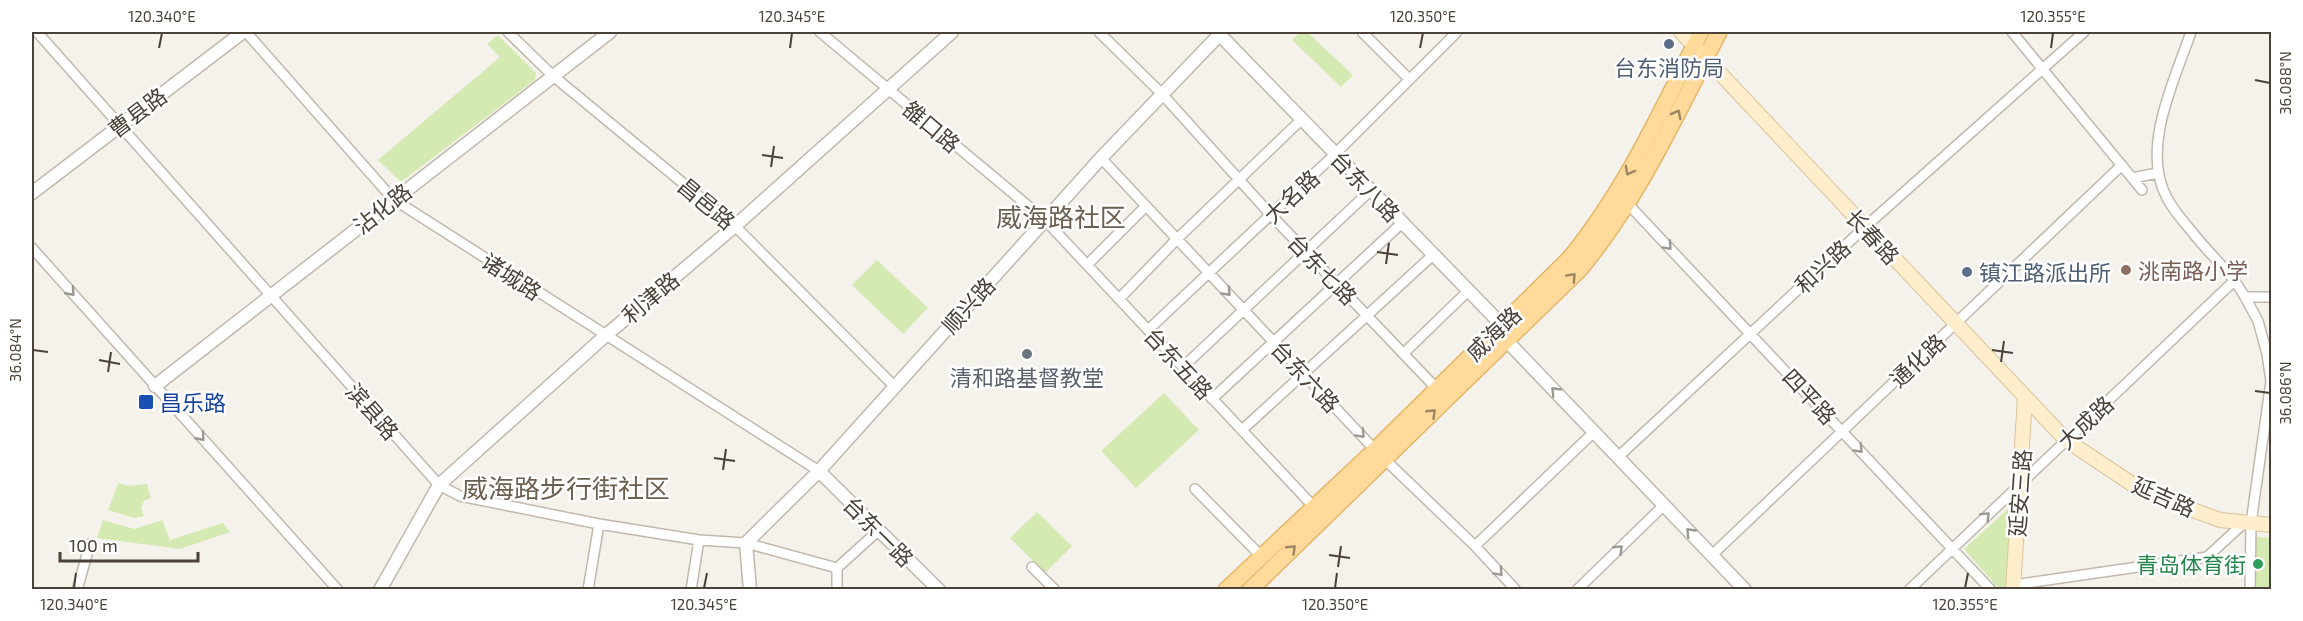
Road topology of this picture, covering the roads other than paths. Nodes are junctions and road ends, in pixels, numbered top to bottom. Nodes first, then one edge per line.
1 (36, 32) edge
2 (244, 32) edge
3 (508, 32) edge
4 (610, 32) edge
5 (820, 32) edge
6 (952, 32) edge
7 (1099, 32) edge
8 (1362, 32) edge
9 (1456, 32) edge
10 (1682, 32) edge
11 (1719, 32) edge
12 (2012, 32) edge
13 (2084, 32) edge
14 (2191, 32) edge
15 (1219, 34) edge
16 (1698, 38) edge
17 (1706, 57) junction
18 (2042, 68) junction
19 (552, 75) junction
20 (1409, 79) junction
21 (886, 89) junction
22 (1162, 94) junction
23 (1301, 121) junction
24 (121, 125) junction
25 (1334, 155) junction
26 (1101, 158) junction
27 (2122, 165) junction
28 (2158, 173) junction
29 (2132, 178) junction
30 (1239, 179) junction
31 (2142, 190) dead end
32 (1369, 192) junction
33 (32, 193) edge
34 (393, 199) junction
35 (1628, 204) junction
36 (1146, 206) junction
37 (1271, 215) junction
38 (1045, 220) junction
39 (1400, 224) junction
40 (735, 226) junction
41 (1864, 227) junction
42 (1177, 239) junction
43 (32, 248) edge
44 (1306, 252) junction
45 (1431, 257) junction
46 (1087, 265) junction
47 (1210, 273) junction
48 (2235, 280) junction
49 (1336, 284) junction
50 (1467, 292) junction
51 (271, 294) junction
52 (2245, 297) junction
53 (2271, 297) edge
54 (1119, 299) junction
55 (1244, 310) junction
56 (1367, 315) junction
57 (1956, 324) junction
58 (1499, 326) junction
59 (1148, 330) junction
60 (1750, 334) junction
61 (605, 336) junction
62 (1507, 341) junction
63 (1274, 342) junction
64 (1404, 353) junction
65 (1183, 367) junction
66 (1304, 374) junction
67 (155, 386) junction
68 (895, 387) junction
69 (1437, 389) junction
70 (2025, 397) junction
71 (1212, 399) junction
72 (1242, 430) junction
73 (1842, 431) junction
74 (1594, 432) junction
75 (2066, 440) junction
76 (1380, 454) junction
77 (1618, 457) junction
78 (819, 471) junction
79 (2020, 483) junction
80 (439, 485) junction
81 (1195, 489) dead end
82 (1664, 505) junction
83 (1313, 506) junction
84 (2248, 523) junction
85 (599, 524) junction
86 (2271, 525) edge
87 (878, 531) junction
88 (699, 540) junction
89 (746, 543) junction
90 (90, 544) dead end
91 (1475, 546) junction
92 (1952, 549) junction
93 (1712, 555) junction
94 (1261, 556) junction
95 (1032, 567) dead end
96 (837, 568) junction
97 (2013, 587) edge
98 (77, 590) edge
99 (338, 590) edge
100 (380, 590) edge
101 (588, 590) edge
102 (691, 590) edge
103 (750, 590) edge
104 (837, 590) edge
105 (939, 590) edge
106 (1055, 590) edge
107 (1226, 590) edge
108 (1250, 590) edge
109 (1516, 590) edge
110 (1577, 590) edge
111 (1745, 590) edge
112 (1910, 590) edge
113 (1991, 590) edge
114 (2250, 590) edge

1 - 24 street, 滨县路
2 - 24 street, 曹县路
2 - 34 street, 诸城路
3 - 19 street, 昌邑路
4 - 19 street, 沾化路
5 - 21 street, 雒口路
6 - 21 street, 利津路
7 - 22 street, 台东七路
8 - 20 street
9 - 20 street, 大名路
10 - 16 main road, 长春路
11 - 17 main road, 威海路
12 - 18 street
13 - 18 street, 和兴路
14 - 28 street
15 - 22 street, 顺兴路
15 - 23 street, 台东八路
16 - 17 main road, 长春路
16 -> 58 main road, 威海路
35 -> 17 main road, 威海路
17 - 41 main road, 长春路
18 - 27 street
18 - 41 street, 和兴路
19 - 34 street, 沾化路
19 - 40 street, 昌邑路
20 - 25 street, 大名路
21 - 38 street, 雒口路
21 - 40 street, 利津路
22 - 26 street, 顺兴路
22 - 30 street, 台东七路
23 - 25 street, 台东八路
23 - 30 street
24 - 33 street, 曹县路
24 - 51 street, 滨县路
25 - 32 street, 台东八路
25 - 37 street, 大名路
26 - 36 street, 台东六路
26 - 38 street, 顺兴路
27 - 29 street
27 - 57 street, 通化路
28 - 29 street
28 - 48 street
29 - 31 street
30 - 37 street, 台东七路
30 - 42 street
32 - 39 street, 台东八路
32 - 44 street
34 - 51 street, 沾化路
34 - 61 street, 诸城路
35 -> 60 street, 四平路
62 -> 35 main road, 威海路
36 - 42 street, 台东六路
36 - 46 street
37 - 44 street, 台东七路
37 - 47 street, 大名路
38 - 46 street, 台东五路
38 - 68 street, 顺兴路
39 - 45 street, 台东八路
39 - 49 street
40 - 61 street, 利津路
40 - 68 street, 昌邑路
41 - 57 main road, 长春路
41 - 60 street, 和兴路
42 - 47 street, 台东六路
42 - 54 street
43 -> 67 street
44 - 49 street, 台东七路
44 - 55 street
45 - 50 street, 台东八路
45 - 56 street
46 - 54 street, 台东五路
47 -> 55 street, 台东六路
47 - 59 street, 大名路
48 - 52 street
48 - 75 street, 大成路
49 - 56 street, 台东七路
49 - 63 street
50 - 58 street, 台东八路
50 - 64 street
51 - 67 street, 沾化路
51 - 80 street, 滨县路
52 - 53 street
52 - 84 street
54 - 59 street, 台东五路
55 - 63 street, 台东六路
55 - 65 street
56 - 64 street, 台东七路
56 - 66 street
57 - 70 main road, 长春路
57 - 73 street, 通化路
58 - 62 street, 台东八路
58 - 69 main road, 威海路
59 - 65 street, 台东五路
60 - 73 street, 四平路
60 - 77 street, 和兴路
61 - 78 street, 诸城路
61 - 80 street, 利津路
74 -> 62 street, 台东八路
76 -> 62 main road, 威海路
63 - 66 street, 台东六路
63 - 71 street
64 - 69 street, 台东七路
65 - 71 street, 台东五路
66 - 72 street
66 -> 76 street, 台东六路
67 -> 99 street
68 - 78 street, 顺兴路
69 - 76 main road, 威海路
70 - 75 main road, 长春路
70 - 79 main road, 延安三路
71 - 72 street, 台东五路
72 - 83 street, 台东五路
73 -> 92 street, 四平路
73 - 93 street, 通化路
74 - 77 street, 台东八路
74 - 91 street
75 - 79 street, 大成路
75 - 84 main road, 延吉路
76 - 83 main road, 威海路
76 - 91 street, 台东六路
108 -> 76 main road, 威海路
77 - 82 street, 台东八路
78 - 87 street, 台东一路
78 - 89 street, 顺兴路
92 -> 79 street, 大成路
79 - 97 main road, 延安三路
80 - 85 street, 滨县路
80 - 100 street, 利津路
81 - 94 street
93 -> 82 street, 台东八路
110 -> 82 street
83 - 94 main road, 威海路
84 - 86 main road, 延吉路
84 - 97 street
84 - 114 street
85 - 88 street, 滨县路
85 - 101 street
87 - 96 street
87 - 105 street, 台东一路
88 - 89 street, 滨县路
88 - 102 street
89 - 96 street, 滨县路
89 - 103 street
90 - 98 street
91 -> 109 street, 台东六路
92 - 112 street, 大成路
92 - 113 street, 四平路
93 - 111 street, 台东八路
94 - 107 main road, 威海路
95 - 106 street
96 - 104 street

